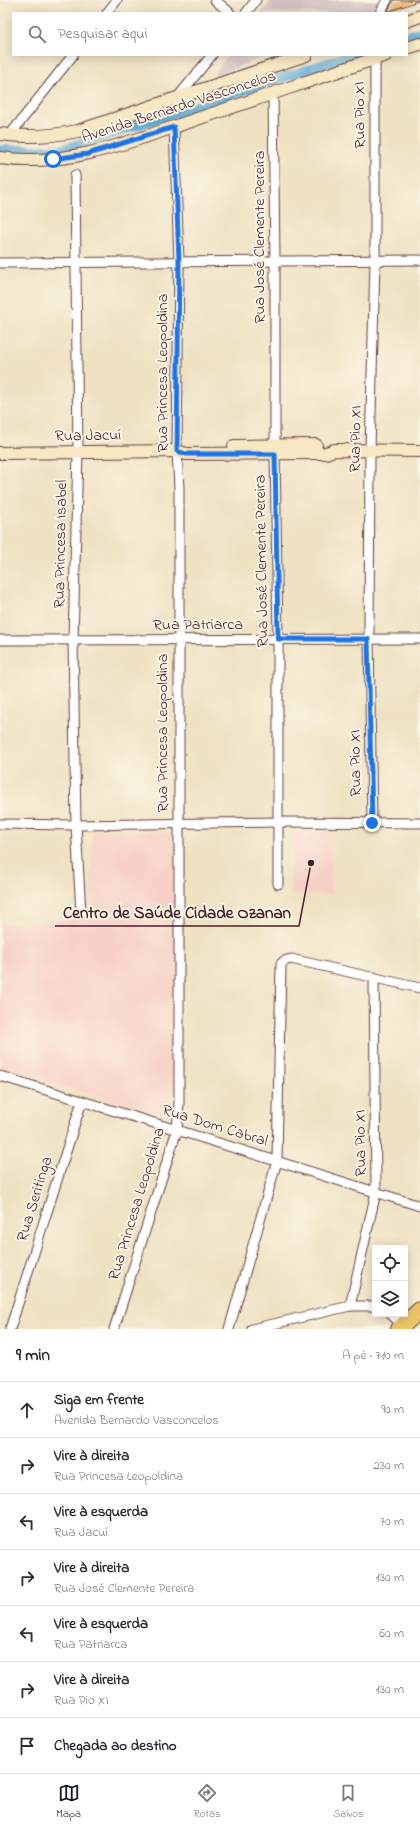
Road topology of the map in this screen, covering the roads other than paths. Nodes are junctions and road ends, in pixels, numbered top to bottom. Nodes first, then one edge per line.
1 (117, 0) edge
2 (215, 0) edge
3 (256, 0) edge
4 (386, 0) edge
5 (107, 12) edge
6 (229, 12) edge
7 (247, 12) edge
8 (380, 12) edge
9 (420, 16) edge
10 (408, 21) edge
11 (420, 44) edge
12 (408, 48) edge
13 (72, 56) edge
14 (211, 56) edge
15 (303, 56) edge
16 (379, 56) edge
17 (273, 94) junction
18 (177, 98) junction
19 (174, 127) junction
20 (5, 135) edge
21 (0, 158) edge
22 (75, 175) dead end
23 (275, 260) junction
24 (420, 260) edge
25 (179, 261) junction
26 (375, 261) junction
27 (76, 262) junction
28 (0, 263) edge
29 (275, 449) junction
30 (177, 451) junction
31 (370, 451) junction
32 (420, 451) edge
33 (0, 453) edge
34 (78, 453) junction
35 (178, 639) junction
36 (278, 639) junction
37 (368, 639) junction
38 (420, 639) edge
39 (0, 640) edge
40 (73, 640) junction
41 (279, 822) junction
42 (372, 823) junction
43 (420, 823) edge
44 (0, 824) edge
45 (179, 824) junction
46 (76, 825) junction
47 (278, 884) dead end
48 (81, 913) dead end
49 (374, 977) junction
50 (420, 988) edge
51 (0, 1076) edge
52 (82, 1101) junction
53 (177, 1130) junction
54 (277, 1161) junction
55 (376, 1192) junction
56 (420, 1206) edge
57 (350, 1306) junction
58 (372, 1306) edge
59 (420, 1310) edge
60 (393, 1317) edge
61 (402, 1328) edge
62 (10, 1329) edge
63 (114, 1329) edge
64 (229, 1329) edge
65 (252, 1329) edge

1 - 5 street
2 - 6 street
3 - 7 street
4 - 8 street
9 - 10 main road
11 - 12 main road
13 - 20 street
14 - 18 street
15 - 18 main road, Avenida Bernardo Vasconcelos
16 - 17 main road, Avenida Bernardo Vasconcelos
16 - 26 street, Rua Pio XI
17 - 19 main road, Avenida Bernardo Vasconcelos
17 - 23 street, Rua José Clemente Pereira
18 - 20 main road, Avenida Bernardo Vasconcelos
19 - 21 main road, Avenida Bernardo Vasconcelos
19 - 25 street, Rua Princesa Leopoldina
22 - 27 street, Rua Princesa Isabel
23 - 25 street
23 - 26 street
23 - 29 street, Rua José Clemente Pereira
24 - 26 street
25 - 27 street
25 - 30 street, Rua Princesa Leopoldina
26 - 31 street, Rua Pio XI
27 - 28 street
27 - 34 street, Rua Princesa Isabel
29 - 30 main road, Rua Jacuí
29 - 31 main road, Rua Jacuí
29 - 36 street, Rua José Clemente Pereira
30 - 34 main road, Rua Jacuí
30 - 35 street, Rua Princesa Leopoldina
31 - 32 main road, Rua Jacuí
31 - 37 street, Rua Pio XI
33 - 34 main road, Rua Jacuí
34 - 40 street, Rua Princesa Isabel
35 - 36 street, Rua Patriarca
35 - 40 street, Rua Patriarca
35 - 45 street, Rua Princesa Leopoldina
36 - 37 street, Rua Patriarca
36 - 41 street, Rua José Clemente Pereira
37 - 38 street, Rua Patriarca
37 - 42 street, Rua Pio XI
39 - 40 street, Rua Patriarca
40 - 46 street, Rua Princesa Isabel
41 - 42 street
41 - 45 street
41 - 47 street, Rua José Clemente Pereira
42 - 43 street
44 - 46 street
45 - 46 street
45 - 53 street, Rua Princesa Leopoldina
46 - 48 street, Rua Princesa Isabel
49 - 50 street
49 - 54 street
49 - 55 street, Rua Pio XI
51 - 52 street, Rua Dom Cabral
52 - 53 street, Rua Dom Cabral
52 - 62 street, Rua Seritinga
53 - 54 street, Rua Dom Cabral
53 - 63 street, Rua Princesa Leopoldina
54 - 55 street, Rua Dom Cabral
54 - 64 street
55 - 56 street, Rua Dom Cabral
55 - 57 street, Rua Pio XI
57 - 58 street
57 - 65 street
59 - 61 highway
60 - 61 street

